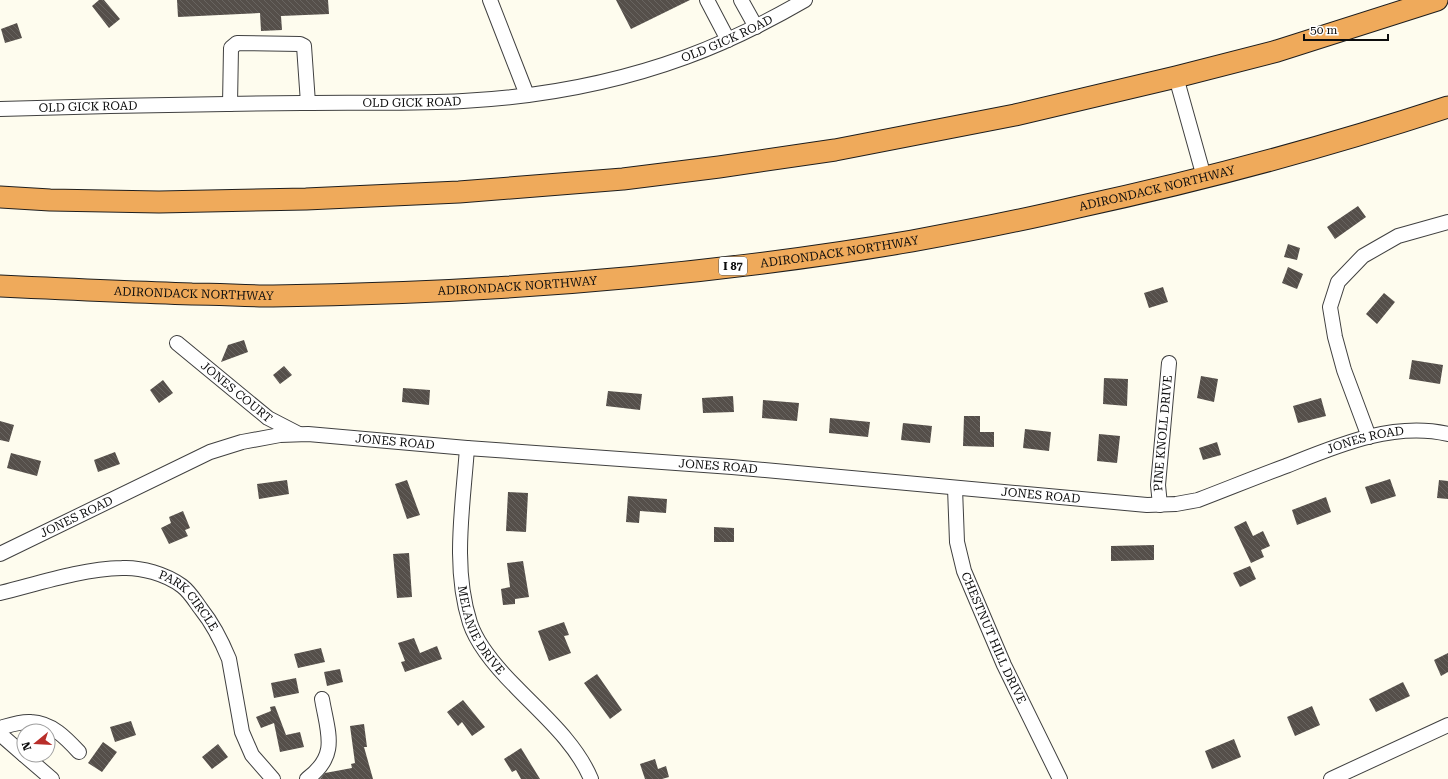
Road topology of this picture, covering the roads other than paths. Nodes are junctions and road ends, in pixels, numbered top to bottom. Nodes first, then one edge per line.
1 (490, 0) edge
2 (707, 0) edge
3 (740, 0) edge
4 (805, 0) edge
5 (1437, 0) edge
6 (756, 27) junction
7 (728, 40) junction
8 (1176, 77) junction
9 (527, 95) junction
10 (308, 103) junction
11 (230, 104) junction
12 (1448, 107) edge
13 (0, 109) edge
14 (1204, 177) junction
15 (0, 197) edge
16 (1448, 222) edge
17 (0, 286) edge
18 (177, 343) dead end
19 (1169, 363) dead end
20 (299, 434) junction
21 (1448, 434) edge
22 (1369, 437) junction
23 (467, 448) junction
24 (955, 488) junction
25 (1160, 505) junction
26 (0, 554) edge
27 (0, 593) edge
28 (322, 700) dead end
29 (1448, 725) edge
30 (0, 728) edge
31 (0, 734) edge
32 (16, 748) edge
33 (79, 752) dead end
34 (33, 763) edge
35 (52, 779) edge
36 (273, 779) edge
37 (307, 779) edge
38 (591, 779) edge
39 (1060, 779) edge
40 (1331, 779) edge

1 - 9 street
2 - 7 street
3 - 6 street
4 - 6 street, OLD GICK ROAD
5 - 8 highway
6 - 7 street, OLD GICK ROAD
7 - 9 street, OLD GICK ROAD
8 - 14 street
8 - 15 highway
9 - 10 street, OLD GICK ROAD
10 - 11 street, OLD GICK ROAD
10 - 11 street
11 - 13 street, OLD GICK ROAD
12 - 14 highway, ADIRONDACK NORTHWAY / I 87
14 - 17 highway, ADIRONDACK NORTHWAY / I 87
16 - 22 street
18 - 20 street, JONES COURT
19 - 25 street, PINE KNOLL DRIVE
20 - 23 street, JONES ROAD
20 - 26 street, JONES ROAD
21 - 22 street, JONES ROAD
22 - 25 street, JONES ROAD
23 - 24 street, JONES ROAD
23 - 38 street, MELANIE DRIVE
24 - 25 street, JONES ROAD
24 - 39 street, CHESTNUT HILL DRIVE
27 - 36 street, PARK CIRCLE
28 - 37 street
29 - 40 street
30 - 33 street
31 - 32 street
34 - 35 street

